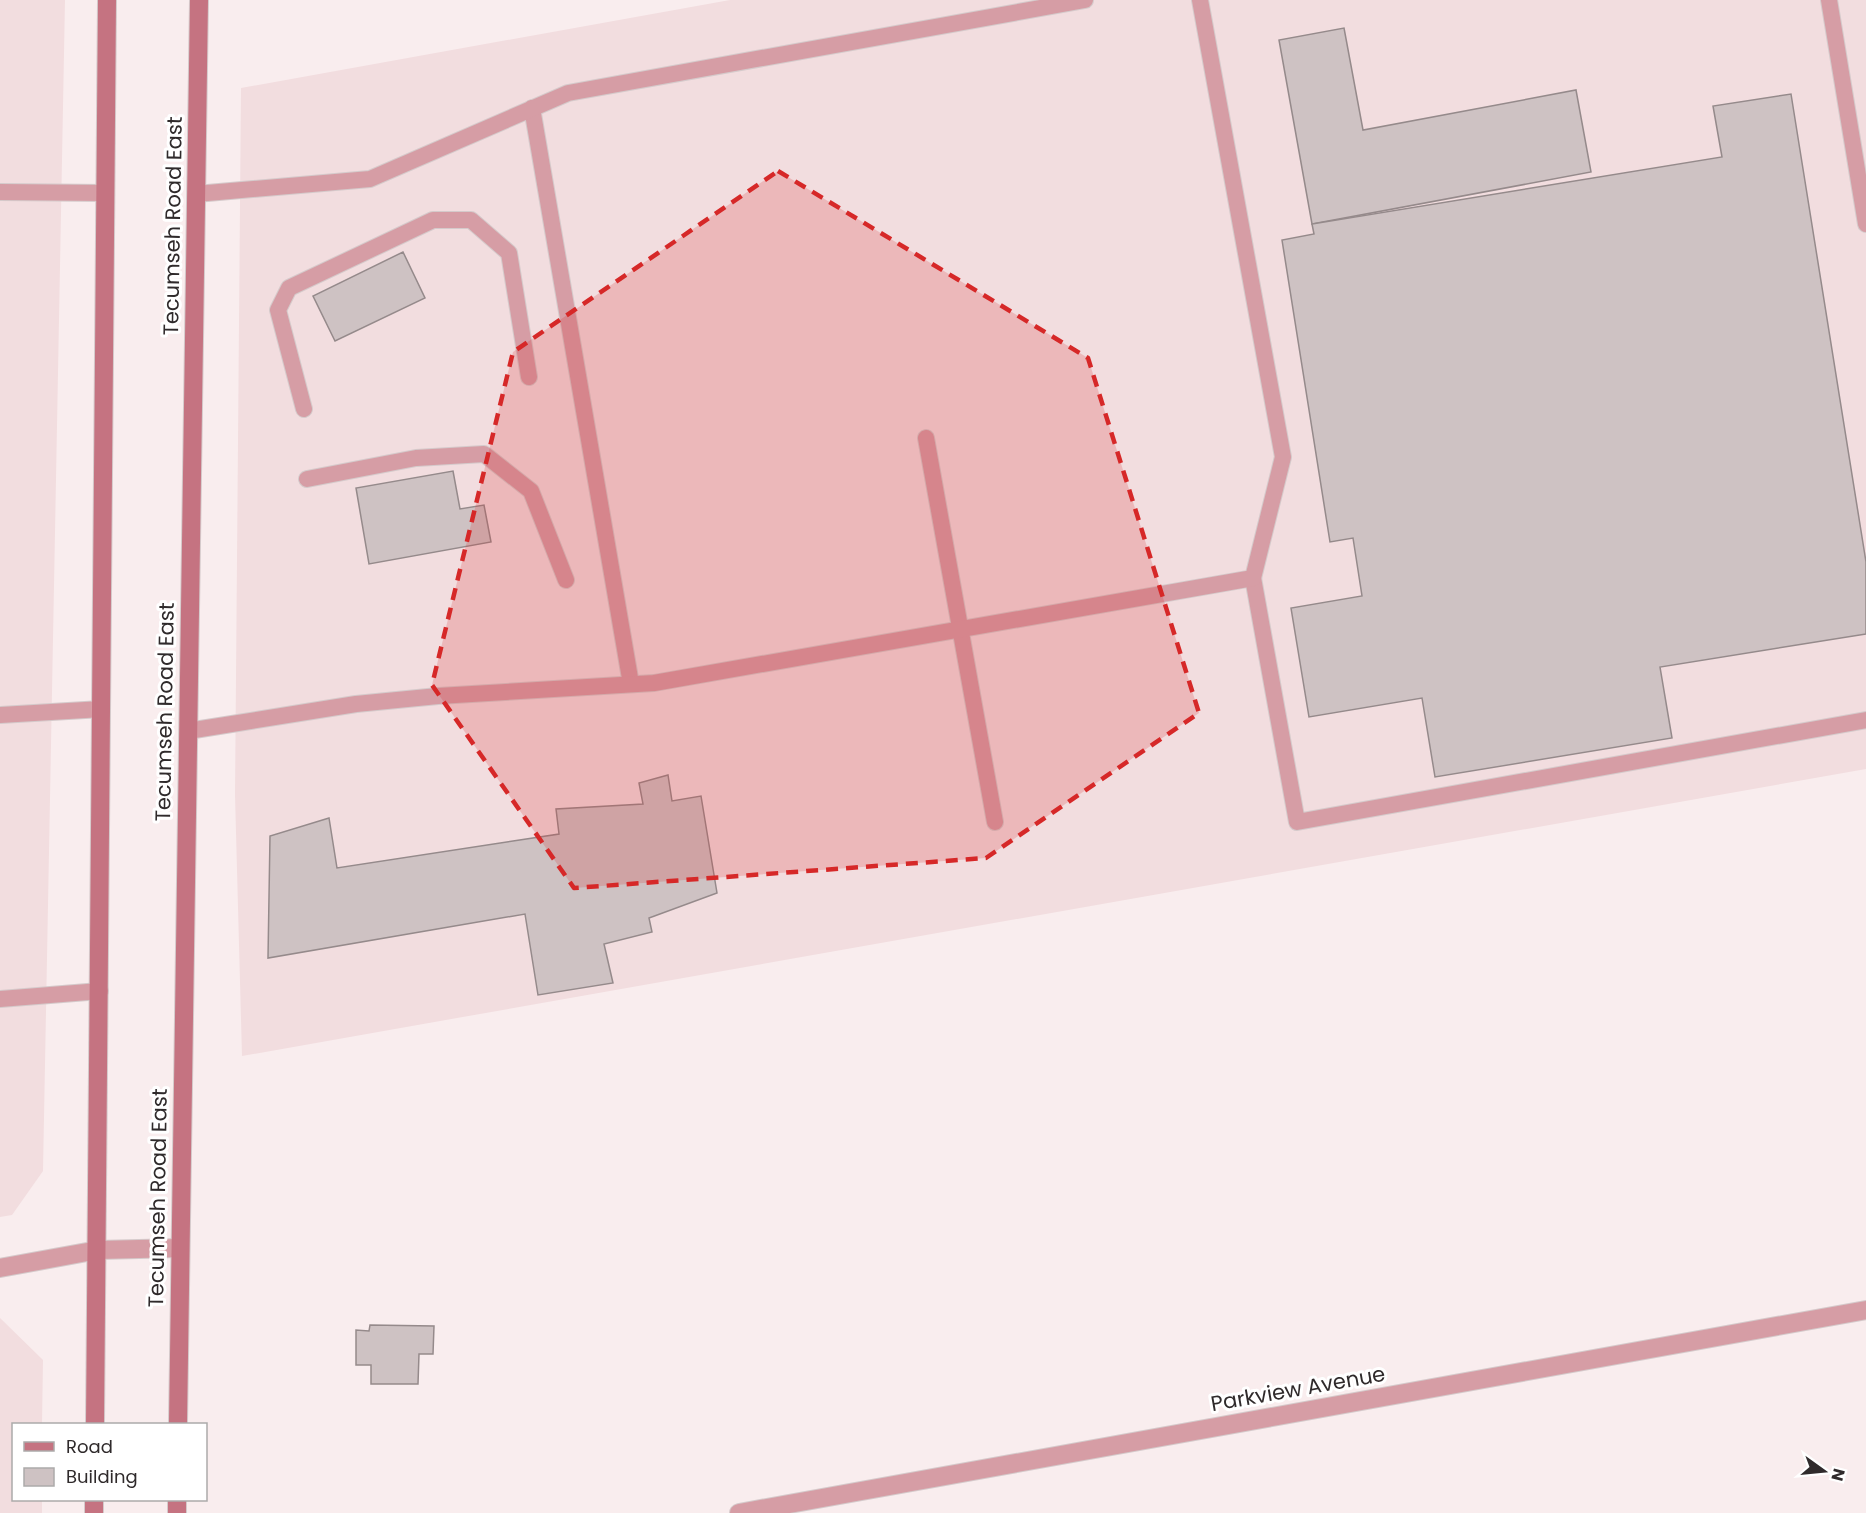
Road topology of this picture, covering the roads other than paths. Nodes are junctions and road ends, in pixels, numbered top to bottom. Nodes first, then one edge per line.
1 (107, 0) edge
2 (199, 0) edge
3 (1085, 0) edge
4 (1200, 0) edge
5 (1829, 0) edge
6 (532, 108) junction
7 (0, 192) edge
8 (106, 193) junction
9 (196, 194) junction
10 (1866, 224) edge
11 (529, 377) dead end
12 (304, 409) dead end
13 (926, 438) dead end
14 (307, 479) dead end
15 (1253, 578) junction
16 (566, 580) dead end
17 (960, 629) junction
18 (632, 684) junction
19 (102, 709) junction
20 (0, 715) edge
21 (1866, 720) edge
22 (188, 731) junction
23 (995, 822) dead end
24 (100, 991) junction
25 (0, 999) edge
26 (180, 1248) junction
27 (98, 1250) junction
28 (0, 1268) edge
29 (1866, 1310) edge
30 (95, 1423) edge
31 (178, 1423) edge
32 (739, 1513) edge

1 - 8 main road
2 - 9 main road, Tecumseh Road East
3 - 6 lane
4 - 15 lane
5 - 10 lane
6 - 9 lane
6 - 18 lane
7 - 8 lane
8 - 19 main road
9 - 22 main road, Tecumseh Road East
11 - 12 lane
13 - 17 lane
14 - 16 lane
15 - 17 lane
15 - 21 lane
17 - 18 lane
17 - 23 lane
18 - 22 lane
19 - 20 lane
19 - 24 main road
22 - 26 main road, Tecumseh Road East
24 - 25 lane
24 - 27 main road
26 - 27 street
26 - 31 main road, Tecumseh Road East
27 - 28 street
27 - 30 main road
29 - 32 street, Parkview Avenue

